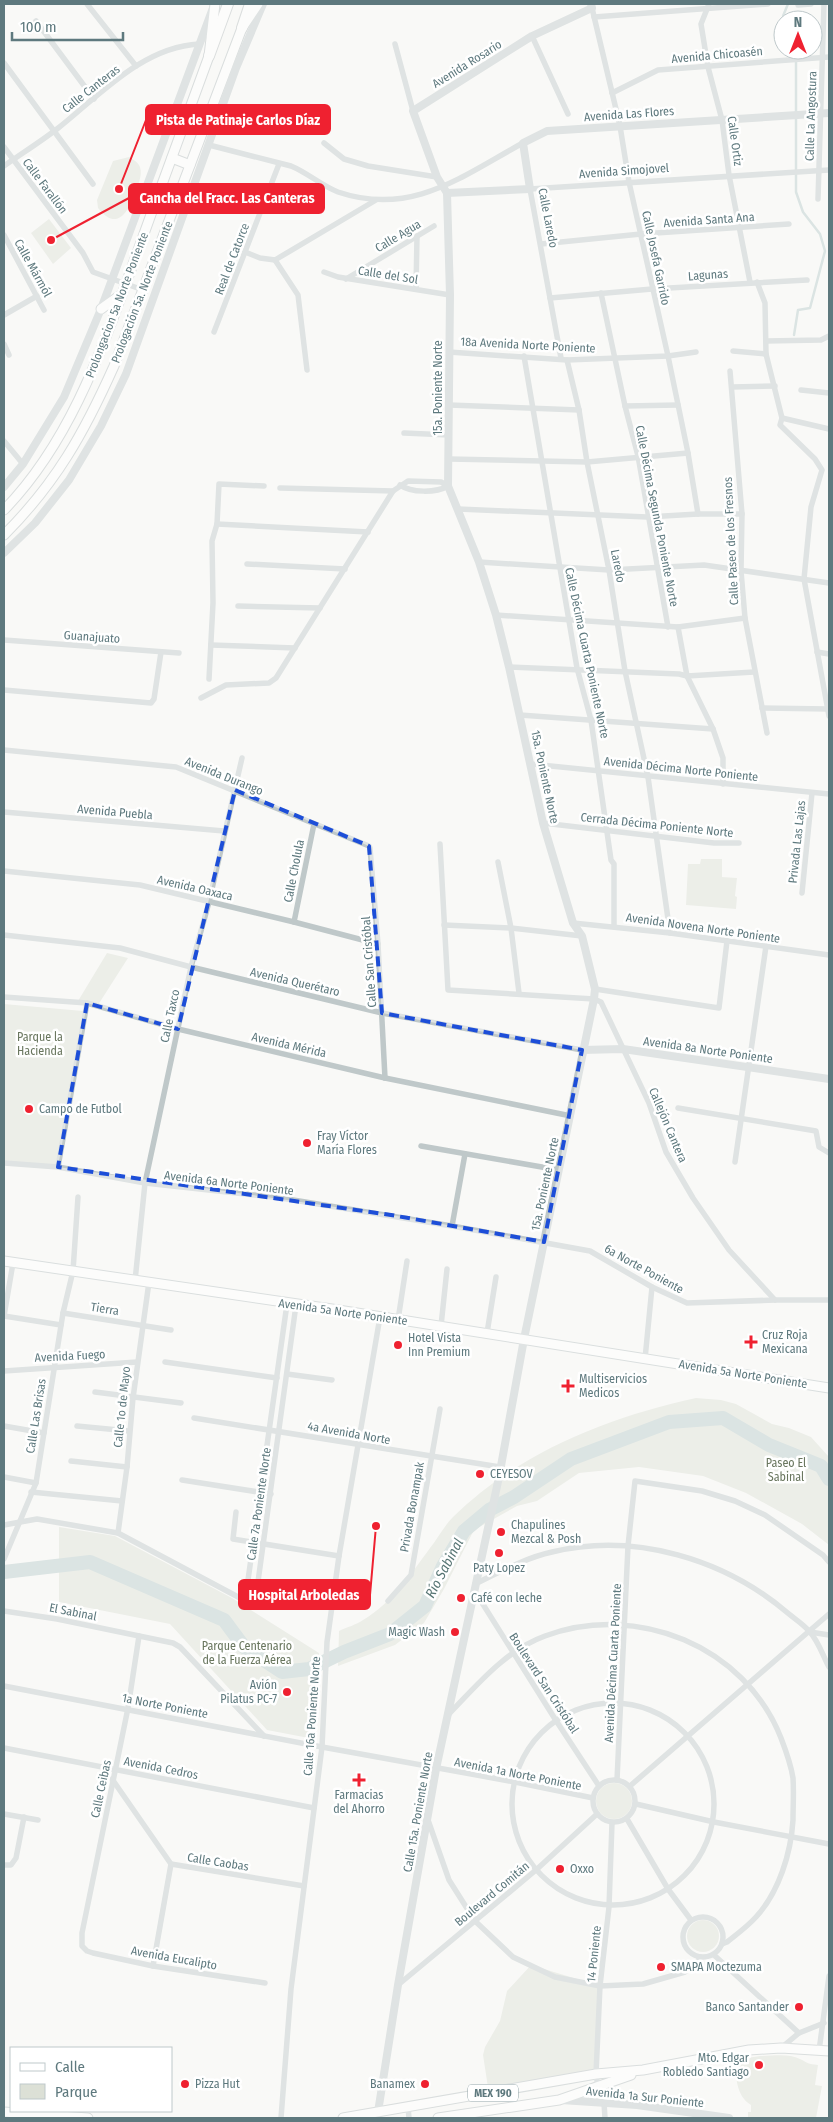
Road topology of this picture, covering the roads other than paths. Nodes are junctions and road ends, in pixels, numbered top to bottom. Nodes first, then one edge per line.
1 (87, 4) edge
2 (215, 4) edge
3 (228, 4) edge
4 (250, 4) edge
5 (258, 4) edge
6 (263, 4) edge
7 (710, 4) edge
8 (768, 4) edge
9 (811, 4) edge
10 (824, 4) edge
11 (798, 5) edge
12 (592, 6) edge
13 (706, 10) junction
14 (594, 17) junction
15 (36, 21) dead end
16 (242, 28) junction
17 (532, 36) junction
18 (198, 44) junction
19 (395, 44) dead end
20 (209, 56) junction
21 (826, 57) edge
22 (4, 63) edge
23 (136, 66) junction
24 (708, 67) junction
25 (612, 93) junction
26 (94, 99) junction
27 (413, 111) junction
28 (568, 114) dead end
29 (825, 114) edge
30 (722, 120) junction
31 (620, 126) junction
32 (55, 130) junction
33 (324, 143) dead end
34 (523, 143) junction
35 (208, 145) junction
36 (4, 147) edge
37 (172, 158) junction
38 (13, 160) junction
39 (279, 164) junction
40 (190, 165) junction
41 (4, 166) edge
42 (818, 170) junction
43 (829, 170) edge
44 (730, 175) junction
45 (438, 177) junction
46 (629, 182) junction
47 (93, 184) dead end
48 (530, 189) junction
49 (445, 190) junction
50 (818, 199) dead end
51 (376, 200) junction
52 (789, 224) dead end
53 (434, 226) dead end
54 (739, 227) junction
55 (641, 234) junction
56 (4, 236) edge
57 (417, 236) junction
58 (541, 244) junction
59 (245, 252) junction
60 (275, 260) junction
61 (324, 272) dead end
62 (112, 278) junction
63 (346, 278) junction
64 (807, 280) dead end
65 (754, 282) junction
66 (126, 283) junction
67 (416, 289) junction
68 (652, 289) junction
69 (143, 290) junction
70 (601, 292) junction
71 (122, 293) junction
72 (450, 295) junction
73 (37, 296) junction
74 (550, 298) junction
75 (101, 309) junction
76 (44, 310) dead end
77 (4, 314) edge
78 (214, 332) dead end
79 (829, 336) edge
80 (766, 340) junction
81 (4, 344) edge
82 (733, 351) dead end
83 (449, 352) junction
84 (696, 352) dead end
85 (766, 354) junction
86 (9, 355) dead end
87 (524, 356) junction
88 (668, 356) junction
89 (615, 358) junction
90 (564, 359) junction
91 (307, 370) dead end
92 (730, 371) dead end
93 (775, 386) junction
94 (732, 387) junction
95 (801, 390) dead end
96 (829, 393) edge
97 (449, 405) junction
98 (678, 405) junction
99 (625, 406) junction
100 (531, 408) junction
101 (579, 410) junction
102 (782, 418) junction
103 (829, 429) edge
104 (404, 434) dead end
105 (449, 435) junction
106 (4, 440) edge
107 (688, 453) junction
108 (638, 456) junction
109 (449, 459) junction
110 (541, 461) junction
111 (587, 462) junction
112 (23, 464) junction
113 (264, 486) dead end
114 (448, 486) junction
115 (4, 488) edge
116 (280, 488) dead end
117 (393, 490) junction
118 (458, 509) junction
119 (4, 510) edge
120 (550, 513) junction
121 (698, 514) junction
122 (742, 514) junction
123 (598, 516) junction
124 (647, 518) junction
125 (217, 524) junction
126 (368, 532) junction
127 (4, 535) edge
128 (4, 553) edge
129 (478, 562) junction
130 (247, 564) dead end
131 (558, 566) junction
132 (657, 567) junction
133 (345, 569) junction
134 (609, 570) junction
135 (741, 571) junction
136 (804, 579) junction
137 (829, 582) edge
138 (238, 606) dead end
139 (320, 608) junction
140 (496, 615) junction
141 (745, 618) junction
142 (569, 619) junction
143 (618, 623) junction
144 (668, 627) junction
145 (678, 627) junction
146 (4, 640) edge
147 (212, 645) junction
148 (295, 648) junction
149 (161, 652) junction
150 (817, 652) junction
151 (179, 653) dead end
152 (829, 654) edge
153 (509, 667) junction
154 (577, 668) junction
155 (625, 671) junction
156 (754, 672) junction
157 (687, 676) junction
158 (209, 678) dead end
159 (4, 690) edge
160 (202, 698) dead end
161 (762, 708) junction
162 (829, 712) edge
163 (520, 714) junction
164 (591, 720) junction
165 (636, 724) junction
166 (713, 729) junction
167 (767, 733) dead end
168 (4, 750) edge
169 (242, 758) dead end
170 (531, 764) junction
171 (600, 771) junction
172 (648, 777) junction
173 (722, 784) junction
174 (235, 790) junction
175 (812, 793) junction
176 (829, 794) edge
177 (4, 812) edge
178 (543, 823) junction
179 (314, 824) junction
180 (224, 830) junction
181 (606, 830) junction
182 (655, 836) junction
183 (739, 843) dead end
184 (440, 844) dead end
185 (368, 846) joint
186 (498, 862) dead end
187 (4, 871) edge
188 (802, 893) dead end
189 (209, 902) junction
190 (294, 922) junction
191 (573, 923) junction
192 (444, 925) junction
193 (614, 926) junction
194 (511, 928) junction
195 (670, 932) junction
196 (4, 935) edge
197 (582, 936) junction
198 (726, 941) junction
199 (378, 944) junction
200 (766, 946) junction
201 (829, 955) edge
202 (191, 967) junction
203 (594, 989) junction
204 (519, 993) junction
205 (4, 997) edge
206 (594, 999) junction
207 (87, 1003) junction
208 (382, 1013) junction
209 (178, 1029) junction
210 (623, 1049) junction
211 (582, 1050) junction
212 (748, 1067) junction
213 (385, 1078) junction
214 (829, 1079) edge
215 (678, 1108) dead end
216 (571, 1116) junction
217 (740, 1118) junction
218 (421, 1146) dead end
219 (829, 1153) edge
220 (465, 1154) junction
221 (735, 1162) dead end
222 (4, 1163) edge
223 (58, 1167) junction
224 (559, 1170) junction
225 (145, 1183) junction
226 (78, 1197) dead end
227 (452, 1226) junction
228 (544, 1242) junction
229 (407, 1261) dead end
230 (8, 1262) edge
231 (447, 1269) dead end
232 (73, 1271) junction
233 (496, 1277) dead end
234 (135, 1280) junction
235 (149, 1282) junction
236 (652, 1287) junction
237 (775, 1300) junction
238 (829, 1300) edge
239 (291, 1304) junction
240 (63, 1313) junction
241 (4, 1316) edge
242 (380, 1317) junction
243 (398, 1320) junction
244 (61, 1325) junction
245 (144, 1326) junction
246 (441, 1326) junction
247 (172, 1330) dead end
248 (487, 1333) junction
249 (524, 1339) junction
250 (645, 1359) junction
251 (137, 1362) junction
252 (165, 1362) dead end
253 (54, 1366) junction
254 (4, 1371) edge
255 (286, 1374) junction
256 (278, 1378) junction
257 (332, 1380) dead end
258 (829, 1388) edge
259 (95, 1392) dead end
260 (132, 1398) junction
261 (181, 1403) dead end
262 (440, 1409) dead end
263 (194, 1418) dead end
264 (4, 1426) edge
265 (77, 1426) dead end
266 (268, 1430) junction
267 (129, 1431) junction
268 (44, 1432) junction
269 (279, 1432) junction
270 (358, 1445) junction
271 (431, 1457) junction
272 (71, 1460) dead end
273 (127, 1467) junction
274 (500, 1467) junction
275 (4, 1477) edge
276 (182, 1480) dead end
277 (36, 1483) junction
278 (31, 1492) junction
279 (260, 1492) junction
280 (271, 1494) junction
281 (122, 1501) junction
282 (236, 1512) dead end
283 (490, 1518) joint
284 (19, 1521) junction
285 (4, 1525) edge
286 (118, 1533) junction
287 (253, 1542) junction
288 (264, 1544) junction
289 (628, 1546) junction
290 (339, 1556) junction
291 (4, 1559) edge
292 (829, 1562) edge
293 (247, 1587) junction
294 (475, 1587) junction
295 (388, 1601) dead end
296 (4, 1611) edge
297 (829, 1614) edge
298 (624, 1624) junction
299 (810, 1632) junction
300 (829, 1635) edge
301 (139, 1636) junction
302 (512, 1653) junction
303 (829, 1667) edge
304 (748, 1684) junction
305 (4, 1686) edge
306 (622, 1703) junction
307 (128, 1708) junction
308 (449, 1714) junction
309 (555, 1720) junction
310 (264, 1736) junction
311 (688, 1736) junction
312 (322, 1747) junction
313 (4, 1748) edge
314 (115, 1769) junction
315 (436, 1769) junction
316 (112, 1779) junction
317 (617, 1780) junction
318 (515, 1782) junction
319 (600, 1786) junction
320 (630, 1786) junction
321 (593, 1798) junction
322 (636, 1804) junction
323 (314, 1808) junction
324 (4, 1814) edge
325 (597, 1814) junction
326 (24, 1818) junction
327 (627, 1818) junction
328 (38, 1820) dead end
329 (428, 1820) junction
330 (714, 1822) junction
331 (612, 1823) junction
332 (792, 1837) junction
333 (829, 1844) edge
334 (172, 1864) junction
335 (7, 1865) edge
336 (536, 1870) junction
337 (304, 1886) junction
338 (668, 1889) junction
339 (609, 1907) junction
340 (692, 1920) junction
341 (475, 1921) junction
342 (722, 1944) junction
343 (82, 1946) joint
344 (714, 1955) junction
345 (700, 1957) junction
346 (153, 1966) junction
347 (829, 1976) edge
348 (265, 1983) dead end
349 (398, 1986) junction
350 (600, 1986) junction
351 (824, 2023) junction
352 (799, 2033) junction
353 (781, 2048) junction
354 (819, 2051) junction
355 (829, 2051) edge
356 (643, 2070) junction
357 (596, 2074) junction
358 (598, 2086) junction
359 (558, 2100) junction
360 (604, 2103) junction
361 (408, 2107) junction
362 (4, 2112) edge
363 (493, 2114) edge
364 (377, 2115) edge
365 (88, 2118) edge
366 (282, 2118) edge
367 (343, 2118) edge
368 (409, 2118) edge
369 (438, 2118) edge
370 (605, 2118) edge
371 (730, 2118) edge

1 - 23 street
2 - 18 street
2 - 20 main road, Prolongacion 5a Norte Poniente
3 - 20 highway
4 - 16 highway
5 - 16 main road, Prologación 5a. Norte Poniente
6 - 35 street
7 - 13 street, Calle Ortiz
8 - 13 street
9 - 11 street
10 - 21 street, Calle La Angostura
12 - 14 street, Calle Josefa Garrido
12 - 17 street, Avenida Rosario
13 - 14 street
13 - 24 street, Calle Ortiz
14 - 25 street, Calle Josefa Garrido
15 - 26 street
16 - 40 main road, Prologación 5a. Norte Poniente
17 - 27 street, Avenida Rosario
17 - 28 street
18 - 23 street, Calle Canteras
18 - 62 street
19 - 27 street, 15a. Poniente Norte
20 - 37 main road, Prolongacion 5a Norte Poniente
21 - 24 street, Avenida Chicoasén
21 - 29 street, Calle La Angostura
22 - 32 street
23 - 26 street, Calle Canteras
24 - 25 street, Avenida Chicoasén
24 - 30 street, Calle Ortiz
25 - 31 street, Calle Josefa Garrido
26 - 32 street, Calle Canteras
27 - 45 street, 15a. Poniente Norte
29 - 30 street, Avenida Las Flores
29 - 42 street, Calle La Angostura
30 - 31 street, Avenida Las Flores
30 - 44 street, Calle Ortiz
31 - 34 street, Avenida Las Flores
31 - 46 street, Calle Josefa Garrido
32 - 38 street, Calle Canteras
32 - 47 street
33 - 45 street
34 - 48 street, Calle Laredo
34 - 49 street, Avenida Las Flores
35 - 39 street, Avenida Las Flores
35 - 128 street
36 - 38 street, Calle Farallón
37 - 40 main road
37 - 66 main road, Prolongacion 5a Norte Poniente
38 - 41 street, Calle Canteras
38 - 62 street, Calle Farallón
39 - 51 street, Avenida Las Flores
39 - 59 street, Real de Catorce
40 - 69 main road, Prologación 5a. Norte Poniente
42 - 43 street, Avenida Simojovel
42 - 44 street, Avenida Simojovel
42 - 50 street, Calle La Angostura
44 - 46 street, Avenida Simojovel
44 - 54 street, Calle Ortiz
45 - 49 street, 15a. Poniente Norte
46 - 48 street, Avenida Simojovel
46 - 55 street, Calle Josefa Garrido
48 - 49 street, Avenida Simojovel
48 - 58 street, Calle Laredo
49 - 51 street, Avenida Las Flores
49 - 72 street, 15a. Poniente Norte
51 - 60 street
52 - 54 street, Avenida Santa Ana
53 - 57 street, Calle Agua
54 - 55 street, Avenida Santa Ana
54 - 65 street, Calle Ortiz
55 - 58 street, Avenida Santa Ana
55 - 68 street, Calle Josefa Garrido
56 - 73 street, Calle Mármól
57 - 63 street, Calle Agua
57 - 67 street
58 - 74 street, Calle Laredo
59 - 60 street
59 - 78 street, Real de Catorce
60 - 91 street
61 - 63 street, Calle del Sol
62 - 66 street, Calle Farallón
62 - 75 street
63 - 67 street, Calle del Sol
64 - 65 street, Lagunas
65 - 68 street, Lagunas
65 - 80 street, Calle Ortiz
66 - 69 street, Calle Farallón
66 - 71 main road, Prolongacion 5a Norte Poniente
67 - 72 street, Calle del Sol
68 - 70 street, Lagunas
68 - 88 street, Calle Josefa Garrido
69 - 127 main road, Prologación 5a. Norte Poniente
70 - 74 street, Lagunas
70 - 89 street, Calle Décima Segunda Poniente Norte
71 - 75 main road
71 - 119 main road, Prolongacion 5a Norte Poniente
72 - 83 street, 15a. Poniente Norte
73 - 76 street, Calle Mármól
73 - 77 street
74 - 90 street, Laredo
75 - 112 street
79 - 80 street
80 - 85 street, Calle Ortiz
81 - 86 street
82 - 85 street
83 - 87 street, 18a Avenida Norte Poniente
83 - 97 street, 15a. Poniente Norte
84 - 88 street, 18a Avenida Norte Poniente
85 - 93 street, Calle Ortiz
87 - 90 street, 18a Avenida Norte Poniente
87 - 100 street, Calle Décima Cuarta Poniente Norte
88 - 89 street, 18a Avenida Norte Poniente
88 - 98 street, Calle Josefa Garrido
89 - 90 street, 18a Avenida Norte Poniente
89 - 99 street, Calle Décima Segunda Poniente Norte
90 - 101 street, Laredo
92 - 94 street, Calle Paseo de los Fresnos
93 - 94 street
93 - 102 street, Calle Ortiz
94 - 122 street, Calle Paseo de los Fresnos
95 - 96 street
97 - 100 street
97 - 105 street, 15a. Poniente Norte
98 - 99 street
98 - 107 street, Calle Josefa Garrido
99 - 108 street, Calle Décima Segunda Poniente Norte
100 - 101 street
100 - 110 street, Calle Décima Cuarta Poniente Norte
101 - 111 street, Laredo
102 - 103 street
102 - 136 street, Calle Ortiz
104 - 105 street
105 - 109 street, 15a. Poniente Norte
106 - 112 street
107 - 108 street
107 - 121 street, Calle Josefa Garrido
108 - 111 street
108 - 124 street, Calle Décima Segunda Poniente Norte
109 - 110 street
109 - 114 street, 15a. Poniente Norte
110 - 111 street
110 - 120 street, Calle Décima Cuarta Poniente Norte
111 - 123 street, Laredo
112 - 115 street
113 - 125 street
114 - 117 street
114 - 118 street, 15a. Poniente Norte
116 - 117 street
117 - 126 street
118 - 120 street
118 - 129 street, 15a. Poniente Norte
120 - 123 street
120 - 131 street, Calle Décima Cuarta Poniente Norte
121 - 122 street
121 - 124 street
122 - 135 street, Calle Paseo de los Fresnos
123 - 124 street
123 - 134 street, Laredo
124 - 132 street, Calle Décima Segunda Poniente Norte
125 - 126 street
125 - 147 street
126 - 133 street
129 - 131 street
129 - 140 street, 15a. Poniente Norte
130 - 133 street
131 - 134 street
131 - 142 street, Calle Décima Cuarta Poniente Norte
132 - 134 street
132 - 135 street
132 - 144 street, Calle Décima Segunda Poniente Norte
133 - 139 street
134 - 143 street, Laredo
135 - 136 street
135 - 141 street, Calle Paseo de los Fresnos
136 - 137 street
136 - 150 street
138 - 139 street
139 - 148 street
140 - 142 street
140 - 153 street, 15a. Poniente Norte
141 - 145 street
141 - 156 street, Calle Paseo de los Fresnos
142 - 143 street
142 - 154 street, Calle Décima Cuarta Poniente Norte
143 - 144 street
143 - 155 street, Laredo
144 - 145 street
145 - 157 street
146 - 149 street, Guanajuato
147 - 148 street
147 - 158 street
148 - 160 street
149 - 151 street, Guanajuato
149 - 159 street
150 - 152 street
150 - 162 street
153 - 154 street
153 - 163 street, 15a. Poniente Norte
154 - 155 street
154 - 164 street, Calle Décima Cuarta Poniente Norte
155 - 157 street
155 - 165 street, Laredo
156 - 157 street
156 - 161 street, Calle Paseo de los Fresnos
157 - 166 street
161 - 162 street
161 - 167 street, Calle Paseo de los Fresnos
163 - 164 street
163 - 170 street, 15a. Poniente Norte
164 - 165 street
164 - 171 street, Calle Décima Cuarta Poniente Norte
165 - 166 street
165 - 172 street, Laredo
166 - 173 street
168 - 174 street, Avenida Durango
169 - 174 street, Calle Taxco
170 - 171 street, Avenida Décima Norte Poniente
170 - 178 street, 15a. Poniente Norte
171 - 172 street, Avenida Décima Norte Poniente
171 - 181 street, Calle Décima Cuarta Poniente Norte
172 - 173 street, Avenida Décima Norte Poniente
172 - 182 street, Laredo
173 - 175 street, Avenida Décima Norte Poniente
174 - 179 street, Avenida Durango
174 - 180 street, Calle Taxco
175 - 176 street, Avenida Décima Norte Poniente
175 - 188 street, Privada Las Lajas
177 - 180 street, Avenida Puebla
178 - 181 street, Cerrada Décima Poniente Norte
178 - 191 street, 15a. Poniente Norte
179 - 185 street, Avenida Durango
179 - 190 street, Calle Cholula
180 - 189 street, Calle Taxco
181 - 182 street, Cerrada Décima Poniente Norte
181 - 193 street, Calle Décima Cuarta Poniente Norte
182 - 183 street, Cerrada Décima Poniente Norte
182 - 195 street, Laredo
184 - 192 street
185 - 199 street, Calle San Cristóbal
186 - 194 street
187 - 189 street, Avenida Oaxaca
189 - 190 street, Avenida Oaxaca
189 - 202 street, Calle Taxco
190 - 199 street, Avenida Oaxaca
191 - 193 street, Avenida Novena Norte Poniente
191 - 197 street, 15a. Poniente Norte
192 - 194 street
192 - 204 street
193 - 195 street, Avenida Novena Norte Poniente
194 - 197 street
194 - 204 street
195 - 198 street, Avenida Novena Norte Poniente
196 - 202 street, Avenida Querétaro
197 - 203 street, 15a. Poniente Norte
198 - 200 street, Avenida Novena Norte Poniente
198 - 203 street
199 - 208 street, Calle San Cristóbal
200 - 201 street, Avenida Novena Norte Poniente
200 - 212 street
202 - 208 street, Avenida Querétaro
202 - 209 street, Calle Taxco
203 - 206 street, 15a. Poniente Norte
204 - 206 street
205 - 207 street, Avenida Mérida
206 - 210 street, Callejón Cantera
206 - 211 street, 15a. Poniente Norte
207 - 209 street, Avenida Mérida
207 - 223 street
208 - 211 street, Avenida Querétaro
208 - 213 street, Calle San Cristóbal
209 - 213 street, Avenida Mérida
209 - 225 street, Calle Taxco
210 - 211 street, Avenida 8a Norte Poniente
210 - 212 street, Avenida 8a Norte Poniente
210 - 237 street, Callejón Cantera
211 - 216 street, 15a. Poniente Norte
212 - 214 street, Avenida 8a Norte Poniente
212 - 217 street
213 - 216 street, Avenida Mérida
215 - 217 street
216 - 224 street, 15a. Poniente Norte
217 - 219 street
217 - 221 street
218 - 220 street
220 - 224 street
220 - 227 street
222 - 223 street, Avenida 6a Norte Poniente
223 - 225 street, Avenida 6a Norte Poniente
224 - 228 street, 15a. Poniente Norte
225 - 227 street, Avenida 6a Norte Poniente
225 - 234 street, Calle Taxco
226 - 232 street, Calle Las Brisas
227 - 228 street, 6a Norte Poniente
228 - 236 street, 6a Norte Poniente
228 - 249 street, 15a. Poniente Norte
229 - 243 street
230 - 232 main road, Avenida 5a Norte Poniente
230 - 241 street
231 - 246 street
232 - 234 main road, Avenida 5a Norte Poniente
232 - 240 street, Calle Las Brisas
233 - 248 street
234 - 235 main road, Avenida 5a Norte Poniente
235 - 239 main road, Avenida 5a Norte Poniente
235 - 245 street, Calle 1o de Mayo
236 - 237 street, 6a Norte Poniente
236 - 250 street
237 - 238 street, 6a Norte Poniente
239 - 242 main road, Avenida 5a Norte Poniente
239 - 255 street, Calle 7a Poniente Norte
239 - 256 street, Calle 7a Poniente Norte
240 - 244 street, Calle Las Brisas
240 - 245 street, Tierra
241 - 244 street
242 - 243 main road, Avenida 5a Norte Poniente
242 - 270 street, Calle 16a Poniente Norte
243 - 246 main road, Avenida 5a Norte Poniente
244 - 253 street, Calle Las Brisas
245 - 247 street, Tierra
245 - 251 street, Calle 1o de Mayo
246 - 248 main road, Avenida 5a Norte Poniente
248 - 249 main road, Avenida 5a Norte Poniente
249 - 250 main road, Avenida 5a Norte Poniente
249 - 274 street, 15a. Poniente Norte
250 - 258 main road, Avenida 5a Norte Poniente
251 - 253 street, Avenida Fuego
251 - 260 street, Calle 1o de Mayo
252 - 256 street
253 - 254 street, Avenida Fuego
253 - 268 street, Calle Las Brisas
255 - 257 street
255 - 269 street, Calle 7a Poniente Norte
256 - 266 street, Calle 7a Poniente Norte
259 - 260 street
260 - 261 street
260 - 267 street, Calle 1o de Mayo
262 - 271 street, Privada Bonampak
263 - 266 street, 4a Avenida Norte
264 - 268 street
265 - 267 street
266 - 269 street, 4a Avenida Norte
266 - 279 street, Calle 7a Poniente Norte
267 - 273 street, Calle 1o de Mayo
268 - 277 street, Calle Las Brisas
269 - 270 street, 4a Avenida Norte
269 - 280 street, Calle 7a Poniente Norte
270 - 271 street, 4a Avenida Norte
270 - 290 street, Calle 16a Poniente Norte
271 - 274 street, 4a Avenida Norte
271 - 295 street, Privada Bonampak
272 - 273 street
273 - 281 street, Calle 1o de Mayo
274 - 283 street, 15a. Poniente Norte
275 - 277 street
276 - 279 street
277 - 278 street, Calle Las Brisas
278 - 281 street
278 - 284 street, Calle Las Brisas
279 - 280 street
279 - 287 street, Calle 7a Poniente Norte
280 - 288 street, Calle 7a Poniente Norte
281 - 286 street, Calle 1o de Mayo
282 - 287 street
283 - 294 street, Calle 15a. Poniente Norte
284 - 285 street
284 - 286 street
284 - 291 street, Calle Las Brisas
286 - 293 street
287 - 288 street
287 - 293 street, Calle 7a Poniente Norte
288 - 290 street
288 - 293 street, Calle 7a Poniente Norte
289 - 292 street
289 - 294 street
289 - 298 street, Avenida Décima Cuarta Poniente
289 - 299 street
290 - 312 street, Calle 16a Poniente Norte
294 - 302 street, Boulevard San Cristóbal
294 - 308 street, Calle 15a. Poniente Norte
296 - 301 street, El Sabinal
297 - 299 street
298 - 302 street
298 - 304 street
298 - 306 street, Avenida Décima Cuarta Poniente
299 - 300 street
299 - 303 street
299 - 304 street
301 - 307 street, Calle Ceibas
301 - 310 street, El Sabinal
302 - 308 street
302 - 309 street, Boulevard San Cristóbal
304 - 311 street
304 - 332 street
305 - 307 street, 1a Norte Poniente
306 - 309 street
306 - 311 street
306 - 317 street, Avenida Décima Cuarta Poniente
307 - 310 street, 1a Norte Poniente
307 - 314 street, Calle Ceibas
308 - 315 street, Calle 15a. Poniente Norte
309 - 318 street
309 - 319 street, Boulevard San Cristóbal
310 - 312 street, 1a Norte Poniente
311 - 320 street
311 - 330 street
312 - 315 street, Avenida 1a Norte Poniente
312 - 323 street, Calle 16a Poniente Norte
313 - 314 street, Avenida Cedros
314 - 316 street, Calle Ceibas
314 - 323 street, Avenida Cedros
315 - 318 street, Avenida 1a Norte Poniente
315 - 329 street, Calle 15a. Poniente Norte
316 - 334 street, Calle Caobas
316 - 343 street, Calle Ceibas
317 - 319 street
317 - 320 street
318 - 321 street, Avenida 1a Norte Poniente
318 - 336 street
319 - 321 street
320 - 322 street
321 - 325 street
322 - 327 street
322 - 330 street
323 - 337 street, Calle 16a Poniente Norte
324 - 326 street
325 - 331 street
325 - 336 street, Boulevard Comitán
326 - 328 street
326 - 335 street
327 - 331 street
327 - 338 street
329 - 341 street
329 - 349 street, Calle 15a. Poniente Norte
330 - 332 street
330 - 338 street
331 - 339 street, 14 Poniente
332 - 333 street
332 - 342 street
334 - 337 street, Calle Caobas
334 - 346 street
336 - 339 street
336 - 341 street, Boulevard Comitán
337 - 366 street, Calle 16a Poniente Norte
338 - 339 street
338 - 340 street
339 - 350 street, 14 Poniente
340 - 342 street
340 - 345 street
341 - 349 street, Boulevard Comitán
341 - 350 street
342 - 344 street
343 - 346 street, Avenida Eucalipto
344 - 345 street
344 - 352 street
345 - 350 street
346 - 348 street, Avenida Eucalipto
347 - 351 street
349 - 364 street, Calle 15a. Poniente Norte
350 - 357 street, 14 Poniente
351 - 352 street
351 - 354 street
352 - 353 street
353 - 354 main road, MEX 190
353 - 356 main road, MEX 190
354 - 355 main road, MEX 190
356 - 357 main road, MEX 190
356 - 358 main road, MEX 190
357 - 358 street, 14 Poniente
357 - 361 main road, MEX 190
358 - 359 main road, MEX 190
359 - 360 street, Avenida 1a Sur Poniente
359 - 363 main road, MEX 190
360 - 370 street
360 - 371 street, Avenida 1a Sur Poniente
361 - 364 main road, MEX 190
361 - 368 street
362 - 365 main road
363 - 369 main road, MEX 190
364 - 367 main road, MEX 190

